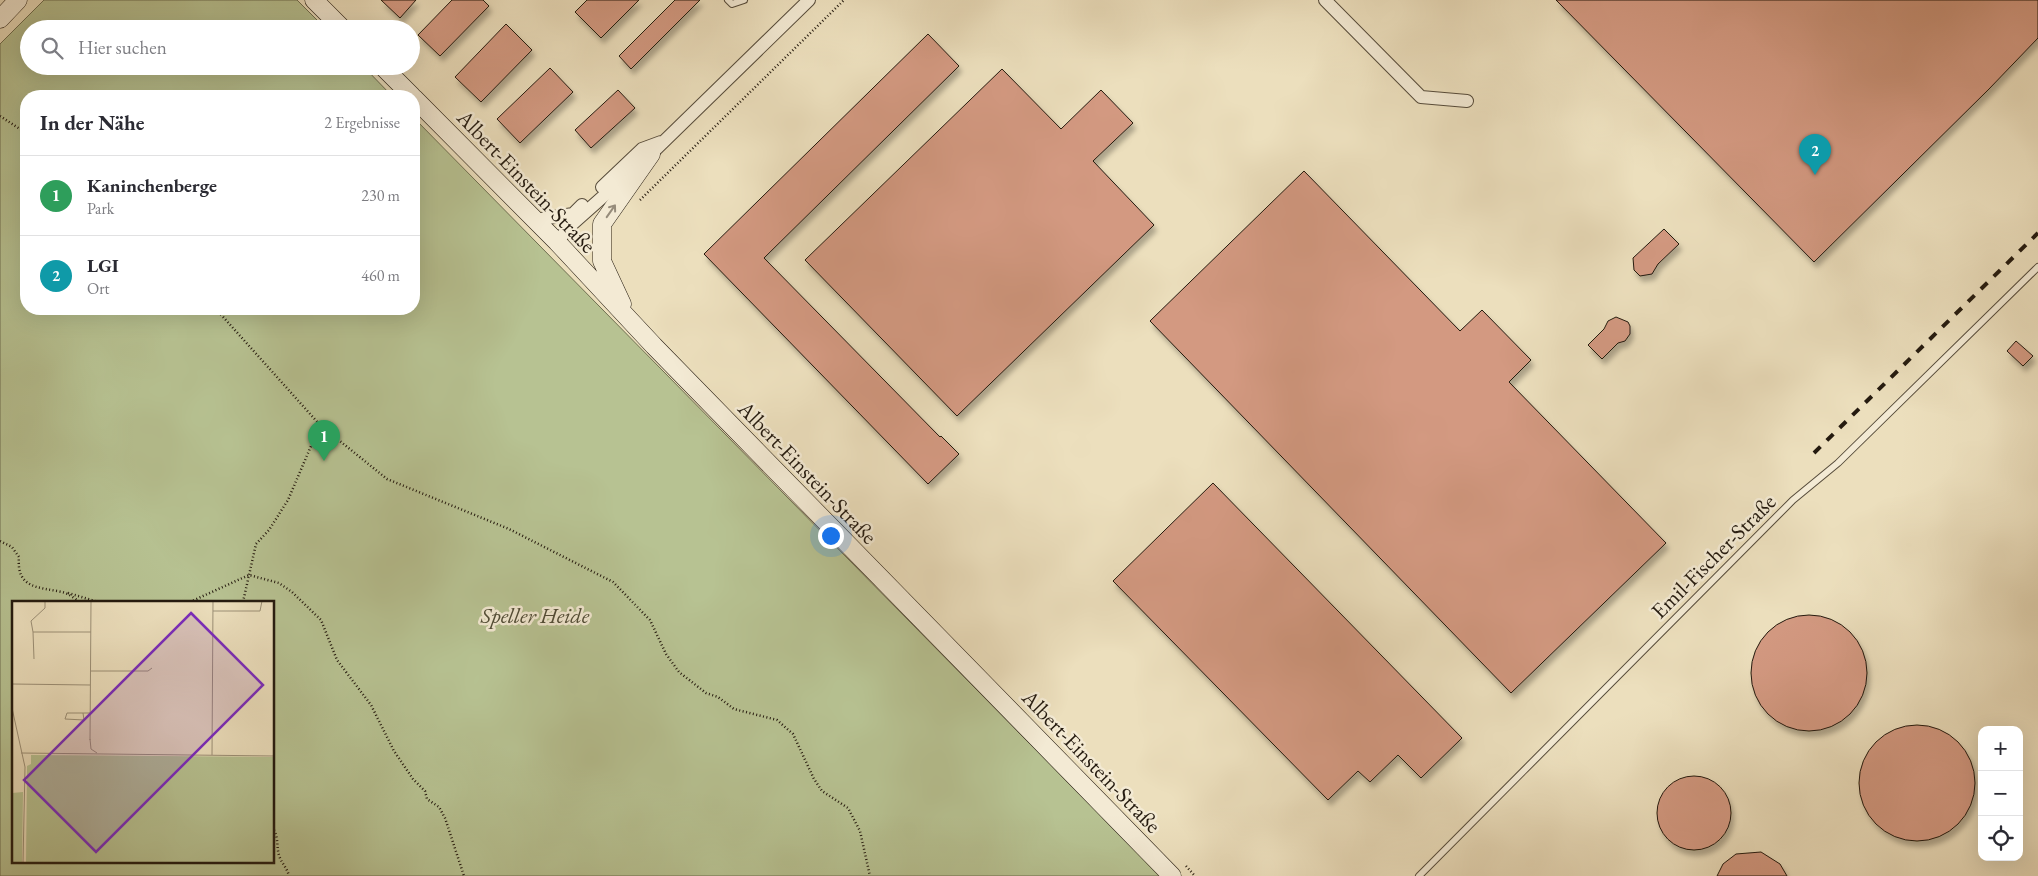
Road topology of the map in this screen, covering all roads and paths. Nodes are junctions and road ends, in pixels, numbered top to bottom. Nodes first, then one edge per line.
1 (18, 0) edge
2 (314, 0) edge
3 (325, 0) edge
4 (728, 0) edge
5 (744, 0) edge
6 (809, 0) edge
7 (844, 0) edge
8 (1325, 0) edge
9 (0, 19) edge
10 (334, 20) edge
11 (342, 20) edge
12 (391, 75) edge
13 (406, 90) edge
14 (1467, 101) dead end
15 (420, 104) edge
16 (0, 116) edge
17 (20, 129) edge
18 (666, 140) junction
19 (651, 154) junction
20 (636, 205) dead end
21 (535, 220) junction
22 (556, 242) junction
23 (2038, 267) edge
24 (221, 315) edge
25 (630, 320) junction
26 (320, 425) junction
27 (0, 542) edge
28 (249, 575) junction
29 (64, 592) junction
30 (78, 601) edge
31 (95, 601) edge
32 (192, 601) edge
33 (244, 601) edge
34 (275, 832) edge
35 (289, 876) edge
36 (464, 876) edge
37 (870, 876) edge
38 (1172, 876) edge
39 (1419, 876) edge

1 - 9 main road
2 - 10 main road
3 - 11 main road
4 - 5 lane
6 - 18 street
7 - 20 path
8 - 14 street
12 - 13 main road, Albert-Einstein-Straße
15 - 21 main road, Albert-Einstein-Straße
16 - 17 path
18 - 19 street
18 - 21 street
19 - 22 street
25 -> 19 main road
21 - 22 main road, Albert-Einstein-Straße
22 - 25 main road, Albert-Einstein-Straße
23 - 39 lane, Emil-Fischer-Straße
24 - 26 path
25 - 38 main road, Albert-Einstein-Straße
26 - 28 path
26 - 37 path
27 - 29 path
28 - 32 path
28 - 33 path
28 - 36 path
29 - 30 path
29 - 31 path
34 - 35 path

